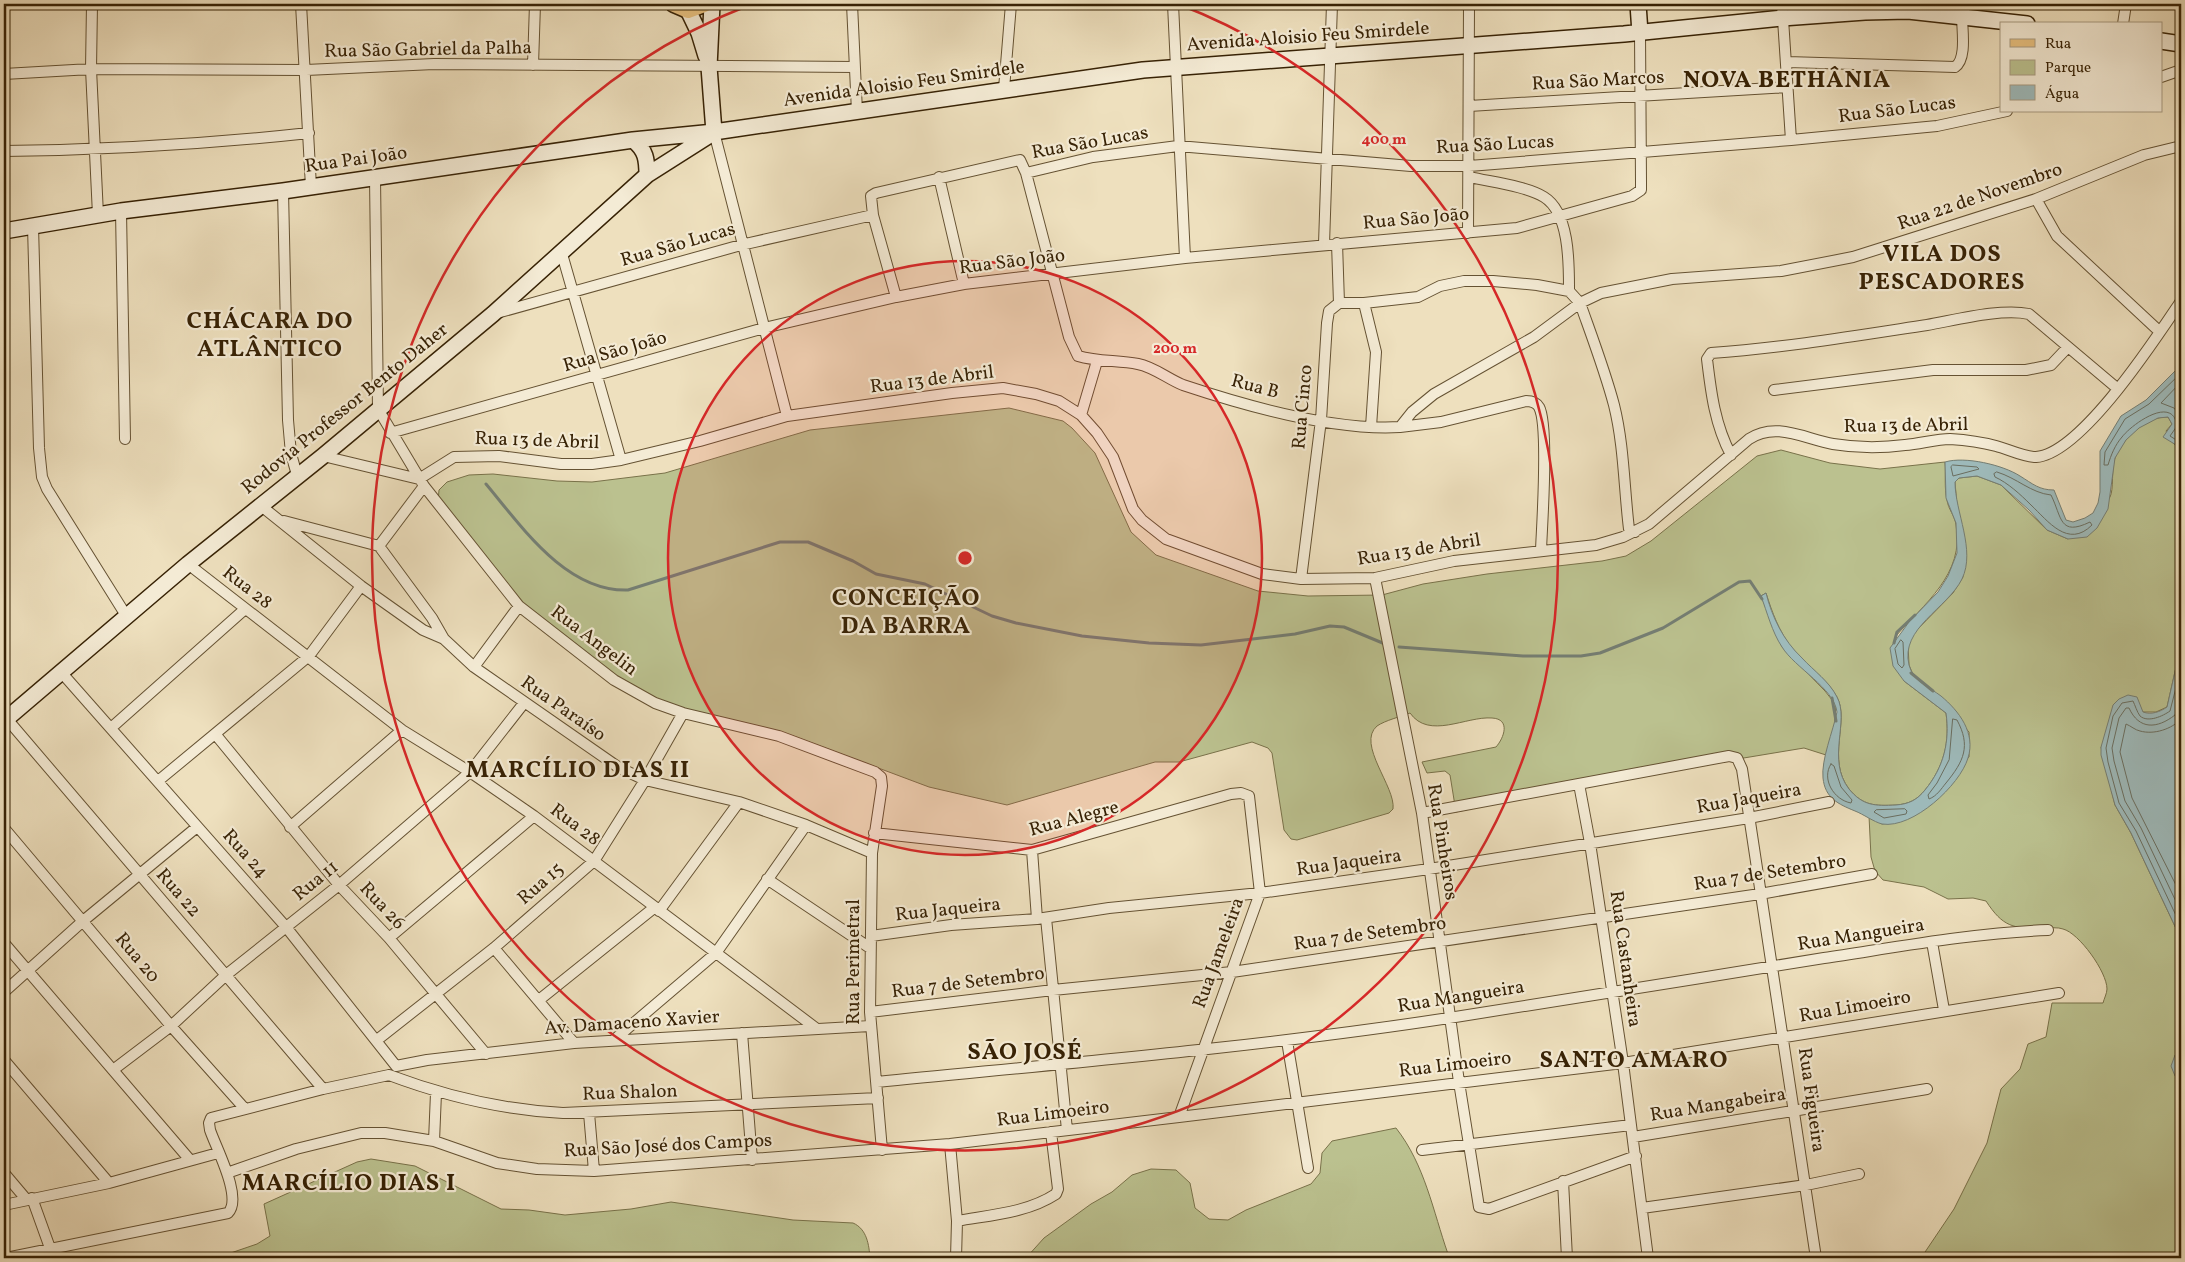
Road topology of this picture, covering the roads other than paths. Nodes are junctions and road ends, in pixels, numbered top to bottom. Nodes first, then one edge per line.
1 (92, 4) edge
2 (301, 4) edge
3 (535, 4) edge
4 (704, 4) edge
5 (712, 4) edge
6 (852, 4) edge
7 (1011, 4) edge
8 (1173, 4) edge
9 (1332, 4) edge
10 (1469, 4) edge
11 (1638, 4) edge
12 (2126, 4) edge
13 (2176, 4) edge
14 (2181, 5) edge
15 (681, 7) edge
16 (1782, 11) edge
17 (1962, 16) junction
18 (2011, 22) edge
19 (2123, 22) edge
20 (1640, 33) junction
21 (2162, 41) edge
22 (1468, 44) junction
23 (2181, 44) edge
24 (1329, 56) junction
25 (1787, 62) junction
26 (533, 65) junction
27 (709, 67) junction
28 (1175, 67) junction
29 (854, 68) junction
30 (91, 69) junction
31 (306, 70) junction
32 (2181, 70) edge
33 (4, 74) edge
34 (2162, 77) edge
35 (1788, 87) junction
36 (1004, 89) junction
37 (1639, 96) junction
38 (1469, 106) junction
39 (857, 112) junction
40 (2002, 112) edge
41 (714, 132) junction
42 (309, 133) junction
43 (633, 140) junction
44 (1791, 140) junction
45 (1178, 146) junction
46 (2181, 146) edge
47 (96, 150) junction
48 (4, 151) edge
49 (1640, 153) junction
50 (1327, 160) junction
51 (1469, 166) junction
52 (1026, 173) junction
53 (647, 175) junction
54 (939, 177) junction
55 (1470, 177) junction
56 (375, 178) junction
57 (312, 187) junction
58 (283, 191) junction
59 (2036, 199) junction
60 (120, 212) junction
61 (98, 215) junction
62 (873, 215) junction
63 (1559, 215) junction
64 (33, 226) junction
65 (4, 231) edge
66 (1468, 233) junction
67 (1336, 243) junction
68 (1324, 244) junction
69 (741, 245) junction
70 (562, 254) junction
71 (1185, 258) junction
72 (1053, 275) junction
73 (964, 284) junction
74 (1569, 291) junction
75 (574, 293) junction
76 (896, 297) junction
77 (2181, 302) edge
78 (1339, 303) junction
79 (1364, 303) junction
80 (1580, 304) junction
81 (493, 314) junction
82 (764, 328) junction
83 (2160, 332) junction
84 (2068, 347) junction
85 (1097, 362) junction
86 (599, 375) junction
87 (2118, 389) junction
88 (1774, 390) dead end
89 (378, 409) junction
90 (1081, 415) junction
91 (787, 416) junction
92 (1321, 420) junction
93 (1371, 427) junction
94 (1400, 427) junction
95 (390, 432) junction
96 (125, 439) dead end
97 (1731, 455) junction
98 (323, 456) junction
99 (621, 460) junction
100 (297, 475) junction
101 (421, 482) junction
102 (260, 505) junction
103 (281, 520) junction
104 (1635, 532) junction
105 (378, 546) junction
106 (1542, 550) junction
107 (188, 564) junction
108 (1375, 578) junction
109 (1301, 579) junction
110 (362, 586) junction
111 (519, 606) junction
112 (244, 609) junction
113 (127, 617) junction
114 (444, 639) junction
115 (309, 656) junction
116 (474, 667) junction
117 (61, 672) junction
118 (524, 703) junction
119 (683, 713) junction
120 (6, 720) edge
121 (111, 728) junction
122 (402, 730) junction
123 (216, 735) junction
124 (470, 772) junction
125 (880, 775) joint
126 (158, 780) junction
127 (645, 780) junction
128 (1579, 784) junction
129 (1249, 796) joint
130 (739, 802) junction
131 (1829, 802) dead end
132 (1422, 813) junction
133 (534, 816) junction
134 (1749, 818) junction
135 (806, 825) junction
136 (197, 827) junction
137 (290, 827) junction
138 (4, 828) edge
139 (874, 834) junction
140 (1590, 843) junction
141 (1032, 850) junction
142 (872, 853) junction
143 (594, 861) junction
144 (1429, 869) junction
145 (1872, 874) dead end
146 (140, 876) junction
147 (767, 879) junction
148 (339, 885) junction
149 (1260, 893) junction
150 (1760, 894) junction
151 (657, 909) junction
152 (1042, 918) junction
153 (1601, 918) junction
154 (83, 920) junction
155 (286, 927) junction
156 (2048, 930) dead end
157 (871, 936) junction
158 (389, 938) junction
159 (1440, 942) junction
160 (1932, 942) junction
161 (4, 943) edge
162 (494, 948) junction
163 (870, 948) junction
164 (716, 953) junction
165 (1771, 966) junction
166 (28, 971) junction
167 (1232, 972) junction
168 (226, 975) junction
169 (1053, 990) junction
170 (1611, 990) junction
171 (4, 992) edge
172 (2059, 993) dead end
173 (436, 995) junction
174 (539, 1000) junction
175 (1944, 1010) junction
176 (870, 1012) junction
177 (1450, 1018) junction
178 (171, 1026) junction
179 (870, 1026) junction
180 (817, 1029) junction
181 (742, 1033) junction
182 (1784, 1037) junction
183 (377, 1040) junction
184 (615, 1040) junction
185 (1287, 1041) junction
186 (574, 1043) junction
187 (1202, 1049) junction
188 (486, 1054) junction
189 (4, 1060) edge
190 (1058, 1063) junction
191 (1623, 1063) junction
192 (396, 1066) junction
193 (113, 1070) junction
194 (389, 1075) junction
195 (877, 1082) junction
196 (1458, 1082) junction
197 (323, 1089) junction
198 (1927, 1089) dead end
199 (436, 1093) junction
200 (878, 1098) junction
201 (1298, 1102) junction
202 (749, 1106) junction
203 (244, 1109) junction
204 (1795, 1110) junction
205 (589, 1113) junction
206 (1179, 1117) junction
207 (1630, 1125) junction
208 (1067, 1130) junction
209 (1051, 1132) junction
210 (1633, 1136) junction
211 (434, 1141) junction
212 (1467, 1143) junction
213 (950, 1144) junction
214 (882, 1150) junction
215 (1422, 1150) dead end
216 (218, 1153) junction
217 (1636, 1156) junction
218 (190, 1160) junction
219 (752, 1160) junction
220 (1308, 1168) dead end
221 (594, 1171) junction
222 (4, 1173) edge
223 (227, 1174) junction
224 (1859, 1174) dead end
225 (1563, 1181) junction
226 (109, 1183) junction
227 (1806, 1185) junction
228 (29, 1198) junction
229 (4, 1205) edge
230 (1642, 1208) junction
231 (957, 1221) junction
232 (50, 1248) junction
233 (6, 1258) edge
234 (956, 1258) edge
235 (1567, 1258) edge
236 (1648, 1258) edge
237 (1816, 1258) edge

1 - 30 street
2 - 31 street
3 - 26 street
4 - 15 main road
5 - 27 street
6 - 29 street
7 - 36 street
8 - 28 street
9 - 24 street
10 - 22 street
11 - 20 street
12 - 19 street
13 - 14 street
15 - 27 street
16 - 17 street, Avenida Aloisio Feu Smirdele
16 - 20 street, Avenida Aloisio Feu Smirdele
16 - 25 street
17 - 18 street, Avenida Aloisio Feu Smirdele
17 - 25 street
20 - 22 street, Avenida Aloisio Feu Smirdele
20 - 37 street
21 - 23 street
22 - 24 street, Avenida Aloisio Feu Smirdele
22 - 38 street
24 - 28 street, Avenida Aloisio Feu Smirdele
24 - 50 street
25 - 35 street
26 - 27 street, Rua São Gabriel da Palha
26 - 31 street, Rua São Gabriel da Palha
27 - 29 street, Rua São Gabriel da Palha
27 - 41 street
28 - 36 street, Avenida Aloisio Feu Smirdele
28 - 45 street
29 - 39 street
30 - 31 street, Rua São Gabriel da Palha
30 - 33 street, Rua São Gabriel da Palha
30 - 47 street
31 - 42 street
32 - 34 street
35 - 37 street, Rua São Marcos
35 - 44 street
36 - 39 street, Avenida Aloisio Feu Smirdele
37 - 38 street, Rua São Marcos
37 - 49 street
38 - 51 street
39 - 41 street, Avenida Aloisio Feu Smirdele
40 - 44 street, Rua São Lucas
41 - 43 street, Rua Pai João
41 - 53 street, Rodovia Professor Bento Daher
41 - 69 street
42 - 47 street
42 - 57 street
43 - 53 street
43 - 56 street, Rua Pai João
44 - 49 street, Rua São Lucas
45 - 50 street, Rua São Lucas
45 - 52 street, Rua São Lucas
45 - 71 street
46 - 59 street, Rua 22 de Novembro
47 - 48 street
47 - 61 street
49 - 51 street, Rua São Lucas
49 - 63 street, Rua São João
50 - 51 street, Rua São Lucas
50 - 68 street
51 - 55 street
52 - 54 street, Rua São Lucas
52 - 72 street, Rua B
53 - 70 street, Rodovia Professor Bento Daher
54 - 62 street, Rua São Lucas
54 - 73 street
55 - 63 street
55 - 66 street
56 - 57 street, Rua Pai João
56 - 89 street
57 - 58 street, Rua Pai João
58 - 60 street, Rua Pai João
58 - 100 street
59 - 80 street, Rua 22 de Novembro
59 - 83 street
60 - 61 street, Rua Pai João
60 - 96 street
61 - 64 street, Rua Pai João
62 - 69 street, Rua São Lucas
62 - 76 street
63 - 66 street, Rua São João
63 - 74 street
64 - 65 street, Rua Pai João
64 - 113 street
66 - 67 street, Rua São João
67 - 68 street, Rua São João
67 - 78 street
68 - 71 street, Rua São João
69 - 75 street, Rua São Lucas
69 - 82 street
70 - 75 street
70 - 81 street, Rodovia Professor Bento Daher
71 - 72 street, Rua São João
72 - 73 street, Rua São João
72 - 85 street, Rua B
73 - 76 street, Rua São João
74 - 79 street
74 - 80 street
75 - 81 street, Rua São Lucas
75 - 86 street
76 - 82 street, Rua São João
77 - 83 street, Rua 13 de Abril
78 - 79 street
78 - 92 street, Rua Cinco
79 - 93 street
80 - 94 street
80 - 104 street
81 - 89 street, Rodovia Professor Bento Daher
82 - 86 street, Rua São João
82 - 91 street
83 - 87 street, Rua 13 de Abril
84 - 87 street
84 - 88 street
84 - 97 street
85 - 90 street
85 - 92 street, Rua B
86 - 95 street, Rua São João
86 - 99 street
87 - 97 street, Rua 13 de Abril
89 - 95 street, Rua Angelin
89 - 98 street, Rodovia Professor Bento Daher
90 - 91 street, Rua 13 de Abril
90 - 109 street, Rua 13 de Abril
91 - 99 street, Rua 13 de Abril
92 - 93 street, Rua B
92 - 109 street, Rua Cinco
93 - 94 street, Rua B
94 - 106 street, Rua B
95 - 101 street, Rua Angelin
97 - 104 street, Rua 13 de Abril
98 - 100 street, Rodovia Professor Bento Daher
98 - 101 street
99 - 101 street, Rua 13 de Abril
100 - 102 street, Rodovia Professor Bento Daher
101 - 105 street, Rua 13 de Abril
101 - 111 street, Rua Angelin
102 - 103 street, Rua Paraíso
102 - 107 street, Rodovia Professor Bento Daher
103 - 105 street, Rua Paraíso
103 - 110 street, Rua Paraíso
104 - 106 street, Rua 13 de Abril
105 - 114 street, Rua Paraíso
106 - 108 street, Rua 13 de Abril
107 - 112 street, Rua 28
107 - 113 street, Rodovia Professor Bento Daher
108 - 109 street, Rua 13 de Abril
108 - 132 street, Rua Pinheiros
110 - 114 street, Rua Paraíso
110 - 115 street
111 - 116 street
111 - 119 street, Rua Angelin
112 - 115 street, Rua 28
112 - 121 street
113 - 117 street, Rodovia Professor Bento Daher
114 - 116 street, Rua Paraíso
115 - 122 street, Rua 28
115 - 123 street
116 - 118 street, Rua Paraíso
117 - 120 street, Rodovia Professor Bento Daher
117 - 121 street, Rua 24
118 - 124 street, Rua 11
118 - 127 street, Rua Paraíso
119 - 125 street, Rua Angelin
119 - 127 street, Rua 15
120 - 146 street, Rua 22
121 - 126 street, Rua 24
122 - 124 street, Rua 28
122 - 137 street
123 - 126 street
123 - 137 street, Rua 26
124 - 133 street, Rua 28
124 - 148 street, Rua 11
125 - 139 street, Rua Perimetral
126 - 136 street, Rua 24
127 - 130 street, Rua Paraíso
127 - 143 street, Rua 15
128 - 132 street
128 - 134 street, Rua Figueira
128 - 140 street, Rua Castanheira
129 - 141 street, Rua Alegre
129 - 149 street, Rua Jameleira
130 - 135 street, Rua Paraíso
130 - 151 street
131 - 134 street, Rua Jaqueira
132 - 144 street, Rua Pinheiros
133 - 143 street, Rua 28
133 - 158 street
134 - 140 street, Rua Jaqueira
134 - 150 street, Rua Figueira
135 - 142 street, Rua Paraíso
135 - 147 street
136 - 146 street
136 - 155 street, Rua 24
137 - 148 street, Rua 26
138 - 154 street, Rua 20
139 - 141 street, Rua Alegre
139 - 142 street, Rua Perimetral
140 - 144 street, Rua Jaqueira
140 - 153 street, Rua Castanheira
141 - 152 street
142 - 157 street, Rua Perimetral
143 - 151 street, Rua 28
143 - 162 street, Rua 15
144 - 149 street, Rua Jaqueira
144 - 159 street, Rua Pinheiros
145 - 150 street, Rua 7 de Setembro
146 - 154 street
146 - 168 street, Rua 22
147 - 163 street
147 - 164 street
148 - 155 street, Rua 11
148 - 158 street, Rua 26
149 - 152 street, Rua Jaqueira
149 - 167 street, Rua Jameleira
150 - 153 street, Rua 7 de Setembro
150 - 165 street, Rua Figueira
151 - 164 street, Rua 28
151 - 174 street
152 - 157 street, Rua Jaqueira
152 - 169 street
153 - 159 street, Rua 7 de Setembro
153 - 170 street, Rua Castanheira
154 - 166 street
154 - 178 street, Rua 20
155 - 168 street, Rua 11
155 - 183 street, Rua 24
156 - 160 street, Rua Mangueira
157 - 163 street, Rua Perimetral
158 - 173 street, Rua 26
159 - 167 street, Rua 7 de Setembro
159 - 177 street, Rua Pinheiros
160 - 165 street, Rua Mangueira
160 - 175 street
161 - 166 street
162 - 173 street, Rua 15
162 - 174 street
163 - 176 street, Rua Perimetral
164 - 180 street, Rua 28
164 - 184 street
165 - 170 street, Rua Mangueira
165 - 182 street, Rua Figueira
166 - 171 street
166 - 193 street
167 - 169 street, Rua 7 de Setembro
167 - 187 street, Rua Jameleira
168 - 178 street, Rua 11
168 - 197 street, Rua 22
169 - 176 street, Rua 7 de Setembro
169 - 190 street
170 - 177 street, Rua Mangueira
170 - 191 street, Rua Castanheira
172 - 175 street, Rua Limoeiro
173 - 183 street, Rua 15
173 - 188 street, Rua 26
174 - 186 street
175 - 182 street, Rua Limoeiro
176 - 179 street, Rua Perimetral
177 - 185 street, Rua Mangueira
177 - 196 street, Rua Pinheiros
178 - 193 street, Rua 11
178 - 203 street, Rua 20
179 - 180 street, Av. Damaceno Xavier
179 - 195 street, Rua Perimetral
180 - 181 street, Av. Damaceno Xavier
181 - 184 street, Av. Damaceno Xavier
181 - 202 street
182 - 191 street, Rua Limoeiro
182 - 204 street, Rua Figueira
183 - 192 street, Rua 24
184 - 186 street, Av. Damaceno Xavier
185 - 187 street, Rua Mangueira
185 - 201 street
186 - 188 street, Av. Damaceno Xavier
187 - 190 street, Rua Mangueira
187 - 206 street, Rua Jameleira
188 - 192 street, Av. Damaceno Xavier
189 - 226 street
190 - 195 street, Rua Mangueira
190 - 208 street
191 - 196 street, Rua Limoeiro
191 - 207 street, Rua Castanheira
192 - 194 street
193 - 218 street
194 - 197 street
194 - 199 street, Rua Shalon
195 - 200 street, Rua Perimetral
196 - 201 street, Rua Limoeiro
196 - 212 street, Rua Pinheiros
197 - 203 street
198 - 204 street, Rua Mangabeira
199 - 205 street, Rua Shalon
199 - 211 street
200 - 202 street, Rua Shalon
200 - 214 street, Rua Perimetral
201 - 206 street, Rua Limoeiro
201 - 220 street
202 - 205 street, Rua Shalon
202 - 219 street
203 - 216 street
204 - 210 street, Rua Mangabeira
204 - 227 street, Rua Figueira
205 - 221 street
206 - 208 street, Rua Limoeiro
207 - 210 street, Rua Castanheira
207 - 212 street, Rua Mangabeira
208 - 209 street, Rua Limoeiro
209 - 213 street, Rua Limoeiro
209 - 231 street
210 - 217 street, Rua Castanheira
211 - 221 street, Rua São José dos Campos
211 - 223 street, Rua São José dos Campos
212 - 215 street, Rua Mangabeira
212 - 225 street, Rua Pinheiros
213 - 214 street, Rua Limoeiro
213 - 231 street
214 - 219 street, Rua São José dos Campos
216 - 218 street
216 - 223 street
217 - 225 street
217 - 230 street, Rua Castanheira
218 - 226 street
219 - 221 street, Rua São José dos Campos
222 - 228 street
223 - 232 street
224 - 227 street
225 - 235 street
226 - 228 street
227 - 230 street
227 - 237 street, Rua Figueira
228 - 229 street
228 - 232 street
230 - 236 street, Rua Castanheira
231 - 234 street
232 - 233 street

